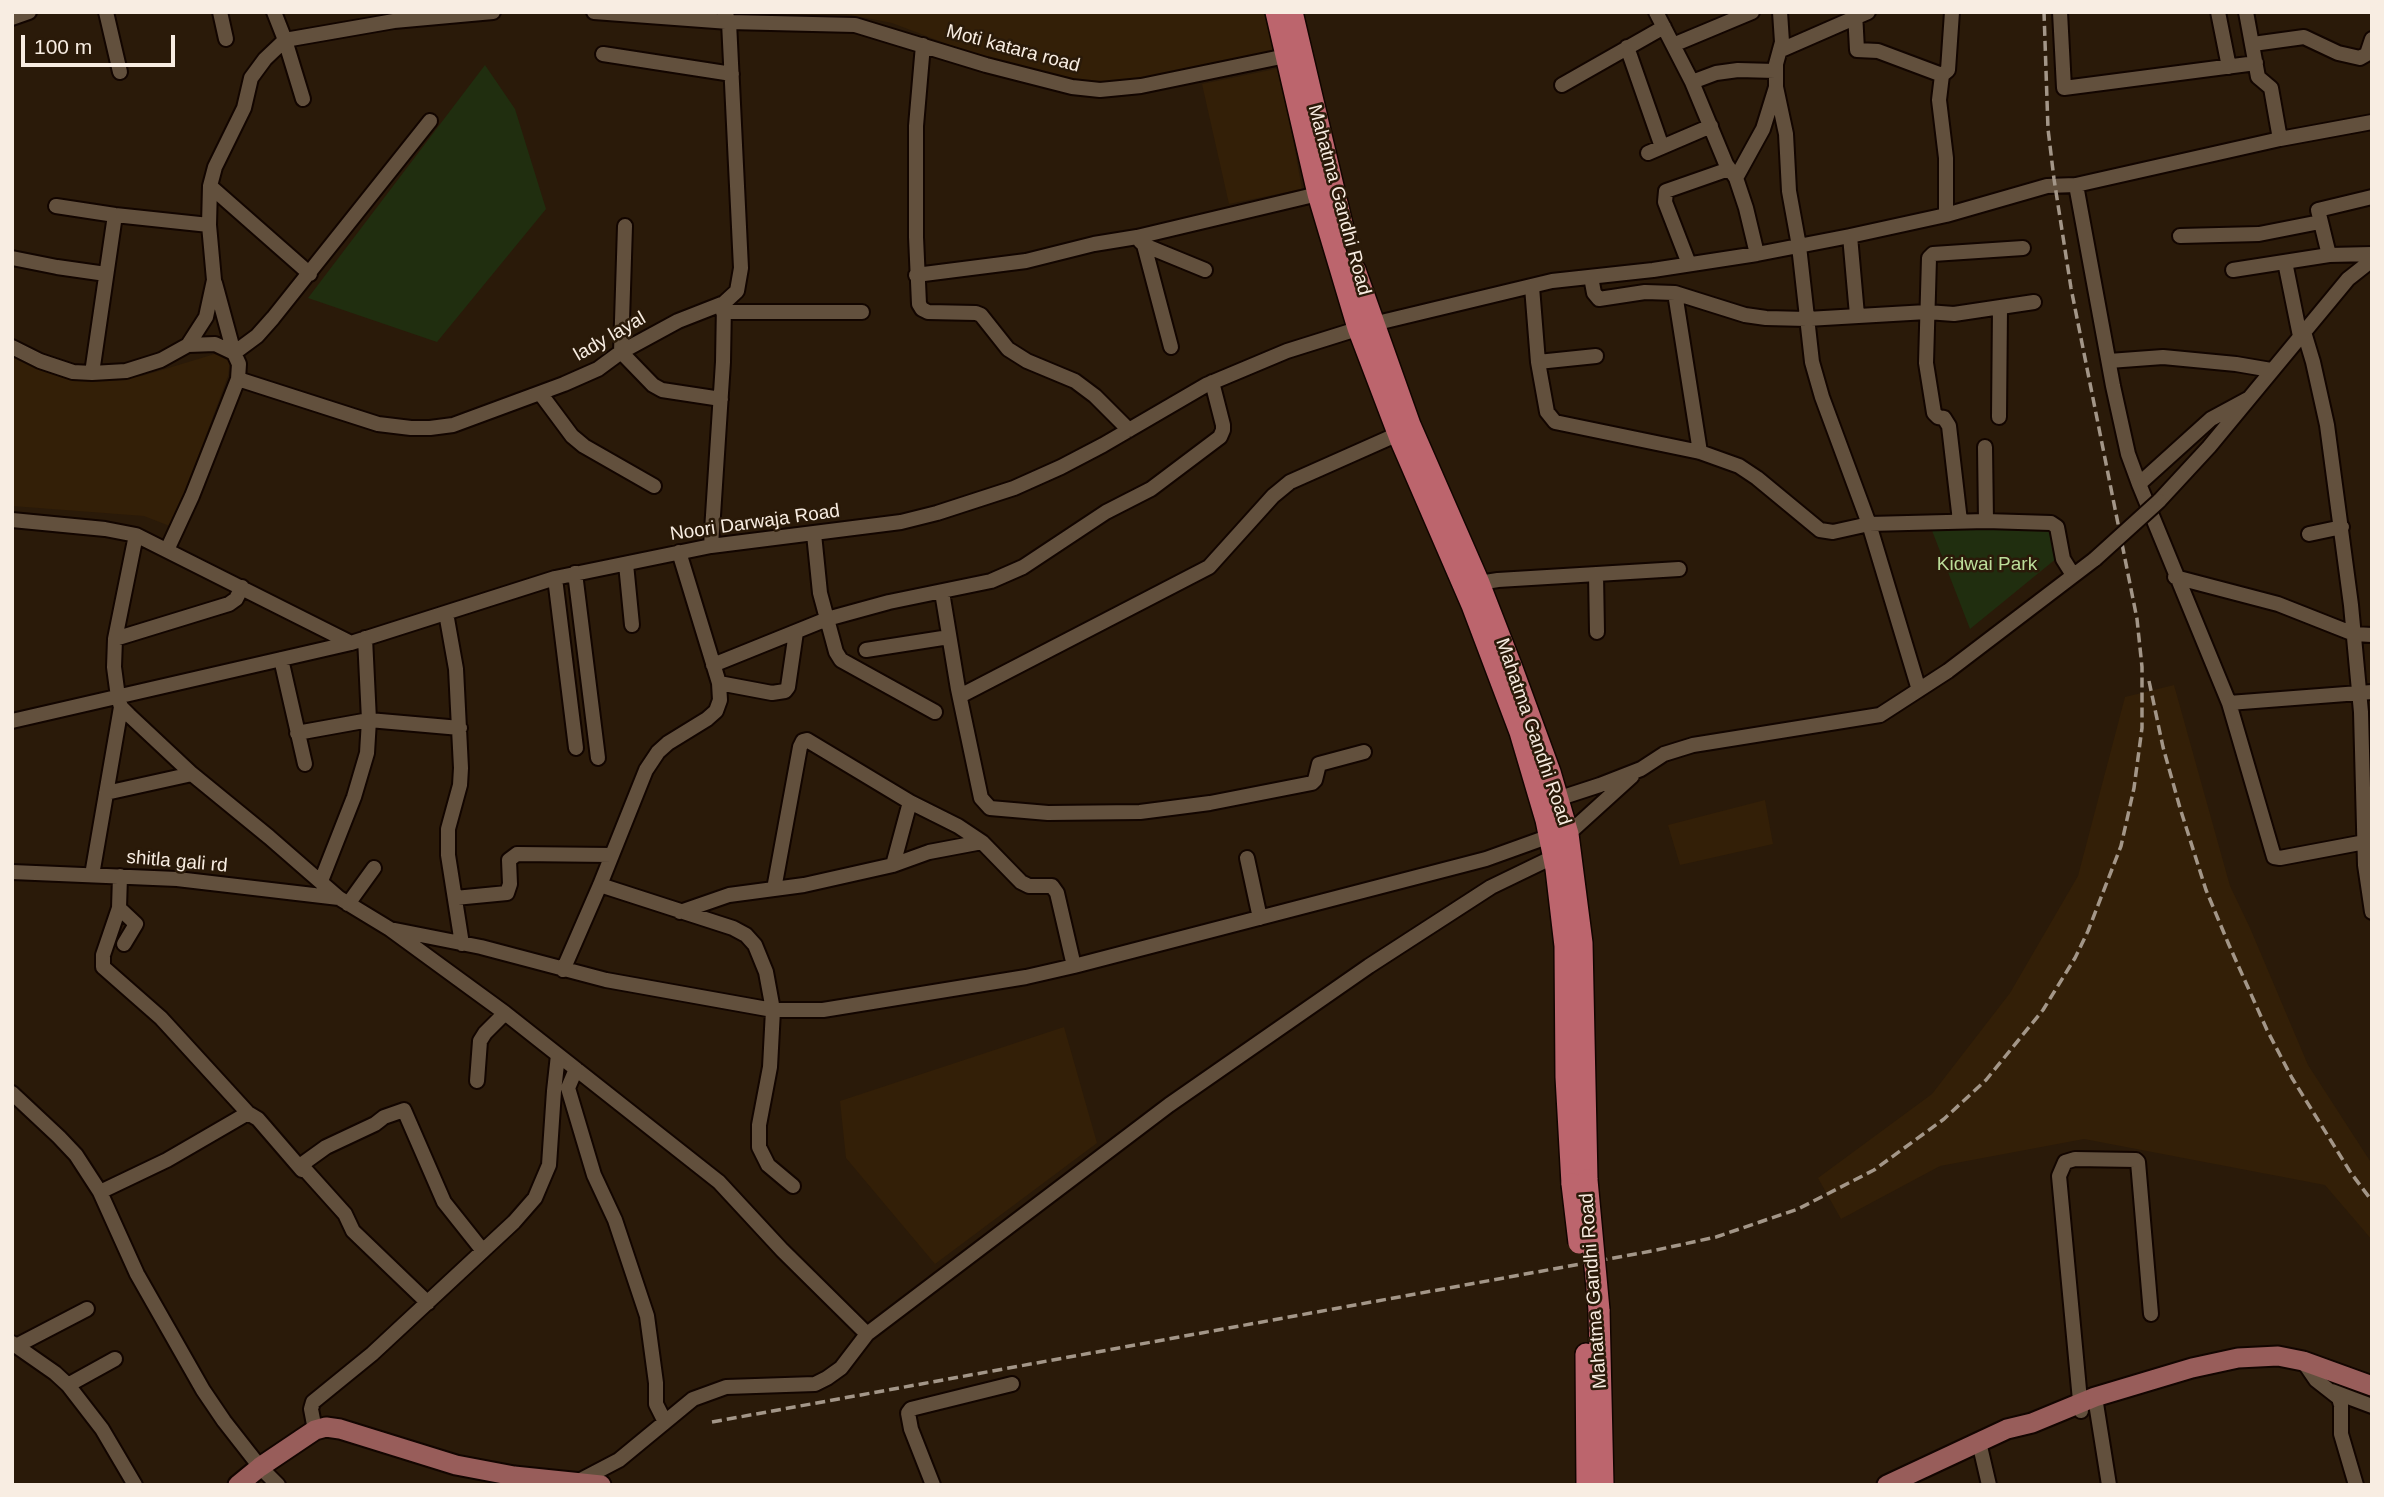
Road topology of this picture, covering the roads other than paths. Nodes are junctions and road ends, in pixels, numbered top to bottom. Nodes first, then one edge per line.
1 (29, 12) edge
2 (106, 12) edge
3 (220, 12) edge
4 (274, 12) edge
5 (493, 12) edge
6 (594, 12) edge
7 (1276, 12) edge
8 (1292, 12) edge
9 (1657, 12) edge
10 (1752, 12) edge
11 (1780, 12) edge
12 (1952, 12) edge
13 (2060, 12) edge
14 (2218, 12) edge
15 (2246, 12) edge
16 (468, 13) edge
17 (1859, 14) edge
18 (727, 17) edge
19 (12, 18) edge
20 (1664, 27) junction
21 (226, 39) dead end
22 (285, 40) junction
23 (2372, 40) edge
24 (2253, 44) junction
25 (923, 45) junction
26 (1673, 45) junction
27 (1627, 47) junction
28 (1781, 50) junction
29 (603, 54) dead end
30 (1286, 56) junction
31 (2256, 63) junction
32 (2229, 67) junction
33 (1775, 71) junction
34 (120, 72) dead end
35 (732, 74) junction
36 (1942, 75) junction
37 (1692, 82) junction
38 (1562, 85) dead end
39 (1776, 87) junction
40 (303, 99) dead end
41 (430, 121) dead end
42 (2372, 122) edge
43 (1711, 126) junction
44 (2280, 139) junction
45 (1732, 173) junction
46 (2076, 185) junction
47 (210, 186) junction
48 (1318, 194) junction
49 (2372, 197) edge
50 (56, 206) dead end
51 (115, 215) junction
52 (1946, 215) junction
53 (2320, 222) junction
54 (209, 225) junction
55 (625, 226) dead end
56 (1850, 236) junction
57 (2180, 236) dead end
58 (1140, 241) junction
59 (1799, 246) junction
60 (2023, 248) dead end
61 (1756, 254) junction
62 (2329, 254) junction
63 (2372, 254) edge
64 (12, 258) edge
65 (2372, 260) edge
66 (2285, 262) junction
67 (1689, 264) junction
68 (1205, 270) dead end
69 (2233, 270) dead end
70 (106, 274) junction
71 (310, 274) junction
72 (916, 275) junction
73 (1591, 277) junction
74 (214, 280) junction
75 (1532, 287) junction
76 (1675, 293) junction
77 (2034, 302) dead end
78 (724, 307) junction
79 (2000, 308) junction
80 (862, 312) dead end
81 (1927, 312) junction
82 (1857, 315) junction
83 (1807, 319) junction
84 (1365, 326) junction
85 (2302, 334) junction
86 (188, 345) junction
87 (12, 347) edge
88 (1171, 347) dead end
89 (621, 352) junction
90 (234, 353) junction
91 (1596, 356) dead end
92 (2109, 361) junction
93 (1538, 362) junction
94 (2271, 370) junction
95 (92, 373) junction
96 (238, 379) junction
97 (1212, 382) junction
98 (540, 393) junction
99 (721, 399) junction
100 (2248, 399) junction
101 (1999, 417) dead end
102 (1129, 430) junction
103 (1398, 434) junction
104 (1985, 447) dead end
105 (1700, 452) junction
106 (2139, 484) junction
107 (654, 486) dead end
108 (12, 520) edge
109 (1960, 521) junction
110 (1986, 521) junction
111 (1870, 524) junction
112 (2342, 527) junction
113 (814, 534) junction
114 (2309, 534) dead end
115 (136, 535) junction
116 (711, 546) junction
117 (167, 550) junction
118 (679, 552) junction
119 (626, 564) junction
120 (1679, 569) dead end
121 (575, 573) junction
122 (1596, 574) junction
123 (2073, 575) junction
124 (2175, 577) junction
125 (555, 578) junction
126 (1479, 583) junction
127 (242, 587) junction
128 (942, 592) junction
129 (446, 613) junction
130 (827, 619) junction
131 (632, 625) dead end
132 (796, 632) junction
133 (1597, 632) dead end
134 (2354, 634) junction
135 (2372, 635) edge
136 (949, 637) junction
137 (115, 639) junction
138 (358, 640) junction
139 (866, 650) dead end
140 (281, 659) junction
141 (713, 665) junction
142 (719, 683) junction
143 (1919, 690) junction
144 (2366, 692) edge
145 (960, 696) junction
146 (120, 702) junction
147 (2229, 703) junction
148 (935, 712) dead end
149 (369, 720) junction
150 (12, 721) edge
151 (460, 728) junction
152 (297, 733) junction
153 (576, 748) dead end
154 (1364, 752) dead end
155 (598, 758) dead end
156 (305, 764) dead end
157 (1641, 769) junction
158 (192, 774) junction
159 (2367, 774) edge
160 (106, 793) junction
161 (1550, 801) junction
162 (910, 802) junction
163 (982, 842) junction
164 (1557, 842) junction
165 (2365, 842) junction
166 (1505, 852) junction
167 (612, 855) junction
168 (1247, 858) dead end
169 (893, 865) junction
170 (2369, 865) edge
171 (374, 868) dead end
172 (12, 872) edge
173 (1517, 874) junction
174 (92, 875) junction
175 (120, 876) junction
176 (321, 881) junction
177 (600, 885) junction
178 (774, 889) junction
179 (455, 898) junction
180 (344, 901) junction
181 (118, 908) junction
182 (680, 912) junction
183 (2372, 912) edge
184 (1260, 918) junction
185 (390, 929) junction
186 (124, 944) dead end
187 (462, 944) junction
188 (1074, 966) junction
189 (563, 970) junction
190 (773, 1010) junction
191 (505, 1013) junction
192 (558, 1055) junction
193 (576, 1069) junction
194 (477, 1081) dead end
195 (12, 1093) edge
196 (248, 1113) junction
197 (302, 1170) dead end
198 (793, 1186) dead end
199 (100, 1192) junction
200 (483, 1251) junction
201 (428, 1303) junction
202 (87, 1309) dead end
203 (1592, 1311) junction
204 (2151, 1314) dead end
205 (867, 1334) junction
206 (14, 1344) edge
207 (115, 1359) dead end
208 (2304, 1361) junction
209 (1013, 1384) dead end
210 (68, 1385) junction
211 (2372, 1386) edge
212 (2331, 1390) junction
213 (2092, 1402) junction
214 (2372, 1406) edge
215 (665, 1422) junction
216 (315, 1430) junction
217 (1982, 1448) junction
218 (260, 1467) junction
219 (1934, 1470) junction
220 (576, 1483) junction
221 (135, 1485) edge
222 (238, 1485) edge
223 (278, 1485) edge
224 (601, 1485) edge
225 (933, 1485) edge
226 (1587, 1485) edge
227 (1603, 1485) edge
228 (1887, 1485) edge
229 (1917, 1485) edge
230 (1989, 1485) edge
231 (2109, 1485) edge
232 (2356, 1485) edge

1 - 19 street
2 - 34 street
3 - 21 street
4 - 22 street
5 - 16 street
6 - 18 street, Moti katara road
7 - 30 highway, Mahatma Gandhi Road
8 - 84 highway, Mahatma Gandhi Road
9 - 20 street
10 - 26 street
11 - 28 street
12 - 36 street
13 - 32 street
14 - 32 street
15 - 24 street
16 - 22 street
17 - 28 street
17 - 36 street
18 - 25 street, Moti katara road
18 - 35 street
20 - 26 street
20 - 27 street
22 - 40 street
22 - 47 street
23 - 24 street
24 - 31 street
25 - 30 street, Moti katara road
25 - 72 street
26 - 37 street
27 - 38 street
27 - 43 street
28 - 33 street
29 - 35 street
30 - 48 highway, Mahatma Gandhi Road
31 - 32 street
31 - 44 street
33 - 37 street
33 - 39 street
35 - 78 street
36 - 52 street
37 - 43 street
39 - 45 street
39 - 59 street
41 - 71 street
42 - 44 street, Noori Darwaja Road
43 - 45 street
44 - 46 street, Noori Darwaja Road
45 - 61 street
45 - 67 street
46 - 52 street, Noori Darwaja Road
46 - 92 street
47 - 54 street
47 - 71 street
48 - 58 street
48 - 84 highway, Mahatma Gandhi Road
49 - 53 street
50 - 51 street
51 - 54 street
51 - 70 street
52 - 56 street, Noori Darwaja Road
53 - 57 street
53 - 62 street
54 - 74 street
55 - 89 street
56 - 59 street, Noori Darwaja Road
56 - 82 street
58 - 68 street
58 - 72 street
58 - 88 street
59 - 61 street, Noori Darwaja Road
59 - 83 street
60 - 81 street
61 - 67 street, Noori Darwaja Road
62 - 63 street
62 - 66 street
64 - 70 street
65 - 85 street
66 - 69 street
66 - 85 street
67 - 73 street, Noori Darwaja Road
70 - 95 street
71 - 90 street
72 - 102 street
73 - 75 street, Noori Darwaja Road
73 - 76 street
74 - 86 street
74 - 90 street
75 - 84 street, Noori Darwaja Road
75 - 93 street
76 - 83 street
76 - 105 street
77 - 79 street
78 - 80 street
78 - 89 street, lady layal
78 - 99 street
79 - 81 street
79 - 101 street
81 - 82 street
81 - 109 street
82 - 83 street
83 - 111 street
84 - 97 street, Noori Darwaja Road
84 - 103 highway, Mahatma Gandhi Road
84 - 126 highway, Mahatma Gandhi Road
85 - 94 street
85 - 112 street
86 - 90 street
86 - 95 street
87 - 95 street
89 - 98 street, lady layal
89 - 99 street
90 - 96 street
91 - 93 street
92 - 94 street
92 - 106 street
93 - 105 street
94 - 100 street
96 - 98 street, lady layal
96 - 117 street
97 - 102 street, Noori Darwaja Road
97 - 128 street
98 - 107 street
99 - 116 street
100 - 106 street
100 - 123 street, bridge
102 - 113 street, Noori Darwaja Road
103 - 145 street
103 - 161 highway, Mahatma Gandhi Road
104 - 110 street
105 - 111 street
106 - 124 street
108 - 115 street
109 - 110 street
109 - 111 street
110 - 123 street
111 - 143 street
112 - 114 street
112 - 134 street
113 - 116 street, Noori Darwaja Road
113 - 130 street
115 - 117 street
115 - 137 street
116 - 118 street, Noori Darwaja Road
117 - 127 street
118 - 119 street, Noori Darwaja Road
118 - 141 street
119 - 121 street, Noori Darwaja Road
119 - 131 street
120 - 122 street
121 - 125 street, Noori Darwaja Road
121 - 155 street
122 - 126 street
122 - 133 street
123 - 143 street
124 - 134 street
124 - 147 street
125 - 129 street, Noori Darwaja Road
125 - 153 street
126 - 161 highway, Mahatma Gandhi Road
127 - 137 street
127 - 138 street
128 - 130 street
128 - 136 street
129 - 138 street, Noori Darwaja Road
129 - 151 street
130 - 132 street
130 - 148 street
132 - 141 street
132 - 142 street
134 - 135 street
134 - 144 street
136 - 139 street
136 - 145 street
137 - 146 street
138 - 140 street, Noori Darwaja Road
138 - 149 street
140 - 146 street, Noori Darwaja Road
140 - 152 street
141 - 142 street
142 - 167 street
143 - 157 street
144 - 147 street
144 - 159 street
145 - 154 street
146 - 150 street, Noori Darwaja Road
146 - 158 street
146 - 160 street
147 - 165 street
149 - 151 street
149 - 152 street
149 - 176 street
151 - 179 street
152 - 156 street
157 - 161 street
157 - 164 street
158 - 160 street
158 - 176 street
159 - 165 street
160 - 174 street
161 - 164 highway, Mahatma Gandhi Road
162 - 163 street
162 - 169 street
162 - 178 street
163 - 169 street
163 - 188 street
164 - 166 street
164 - 173 street
164 - 203 highway, Mahatma Gandhi Road, bridge
165 - 170 street
166 - 173 street
166 - 184 street
167 - 177 street
167 - 179 street
168 - 184 street
169 - 178 street
170 - 183 street
171 - 180 street
172 - 174 street, shitla gali rd
173 - 205 street
174 - 175 street, shitla gali rd
175 - 180 street, shitla gali rd
175 - 181 street
176 - 180 street
177 - 182 street
177 - 189 street
178 - 182 street
179 - 187 street
180 - 185 street
181 - 186 street
181 - 196 street
182 - 190 street
184 - 188 street
185 - 187 street
185 - 191 street
187 - 189 street
188 - 190 street
189 - 190 street
190 - 198 street
191 - 192 street
191 - 194 street
192 - 193 street
192 - 200 street
193 - 205 street
193 - 215 street
195 - 199 street
196 - 197 street
196 - 199 street
199 - 218 street
200 - 201 street
200 - 201 street
201 - 216 street
202 - 206 street
203 - 226 highway, Mahatma Gandhi Road
203 - 227 highway, Mahatma Gandhi Road
204 - 213 street
205 - 215 street
206 - 210 street
207 - 210 street
208 - 211 main road
208 - 212 street
208 - 213 main road
209 - 225 street
210 - 221 street
212 - 214 street
212 - 232 street
213 - 217 main road
213 - 231 street
215 - 220 street
216 - 218 main road
216 - 220 main road
217 - 219 main road
217 - 230 street
218 - 222 main road
218 - 223 street
219 - 228 main road
219 - 229 main road
220 - 224 main road

